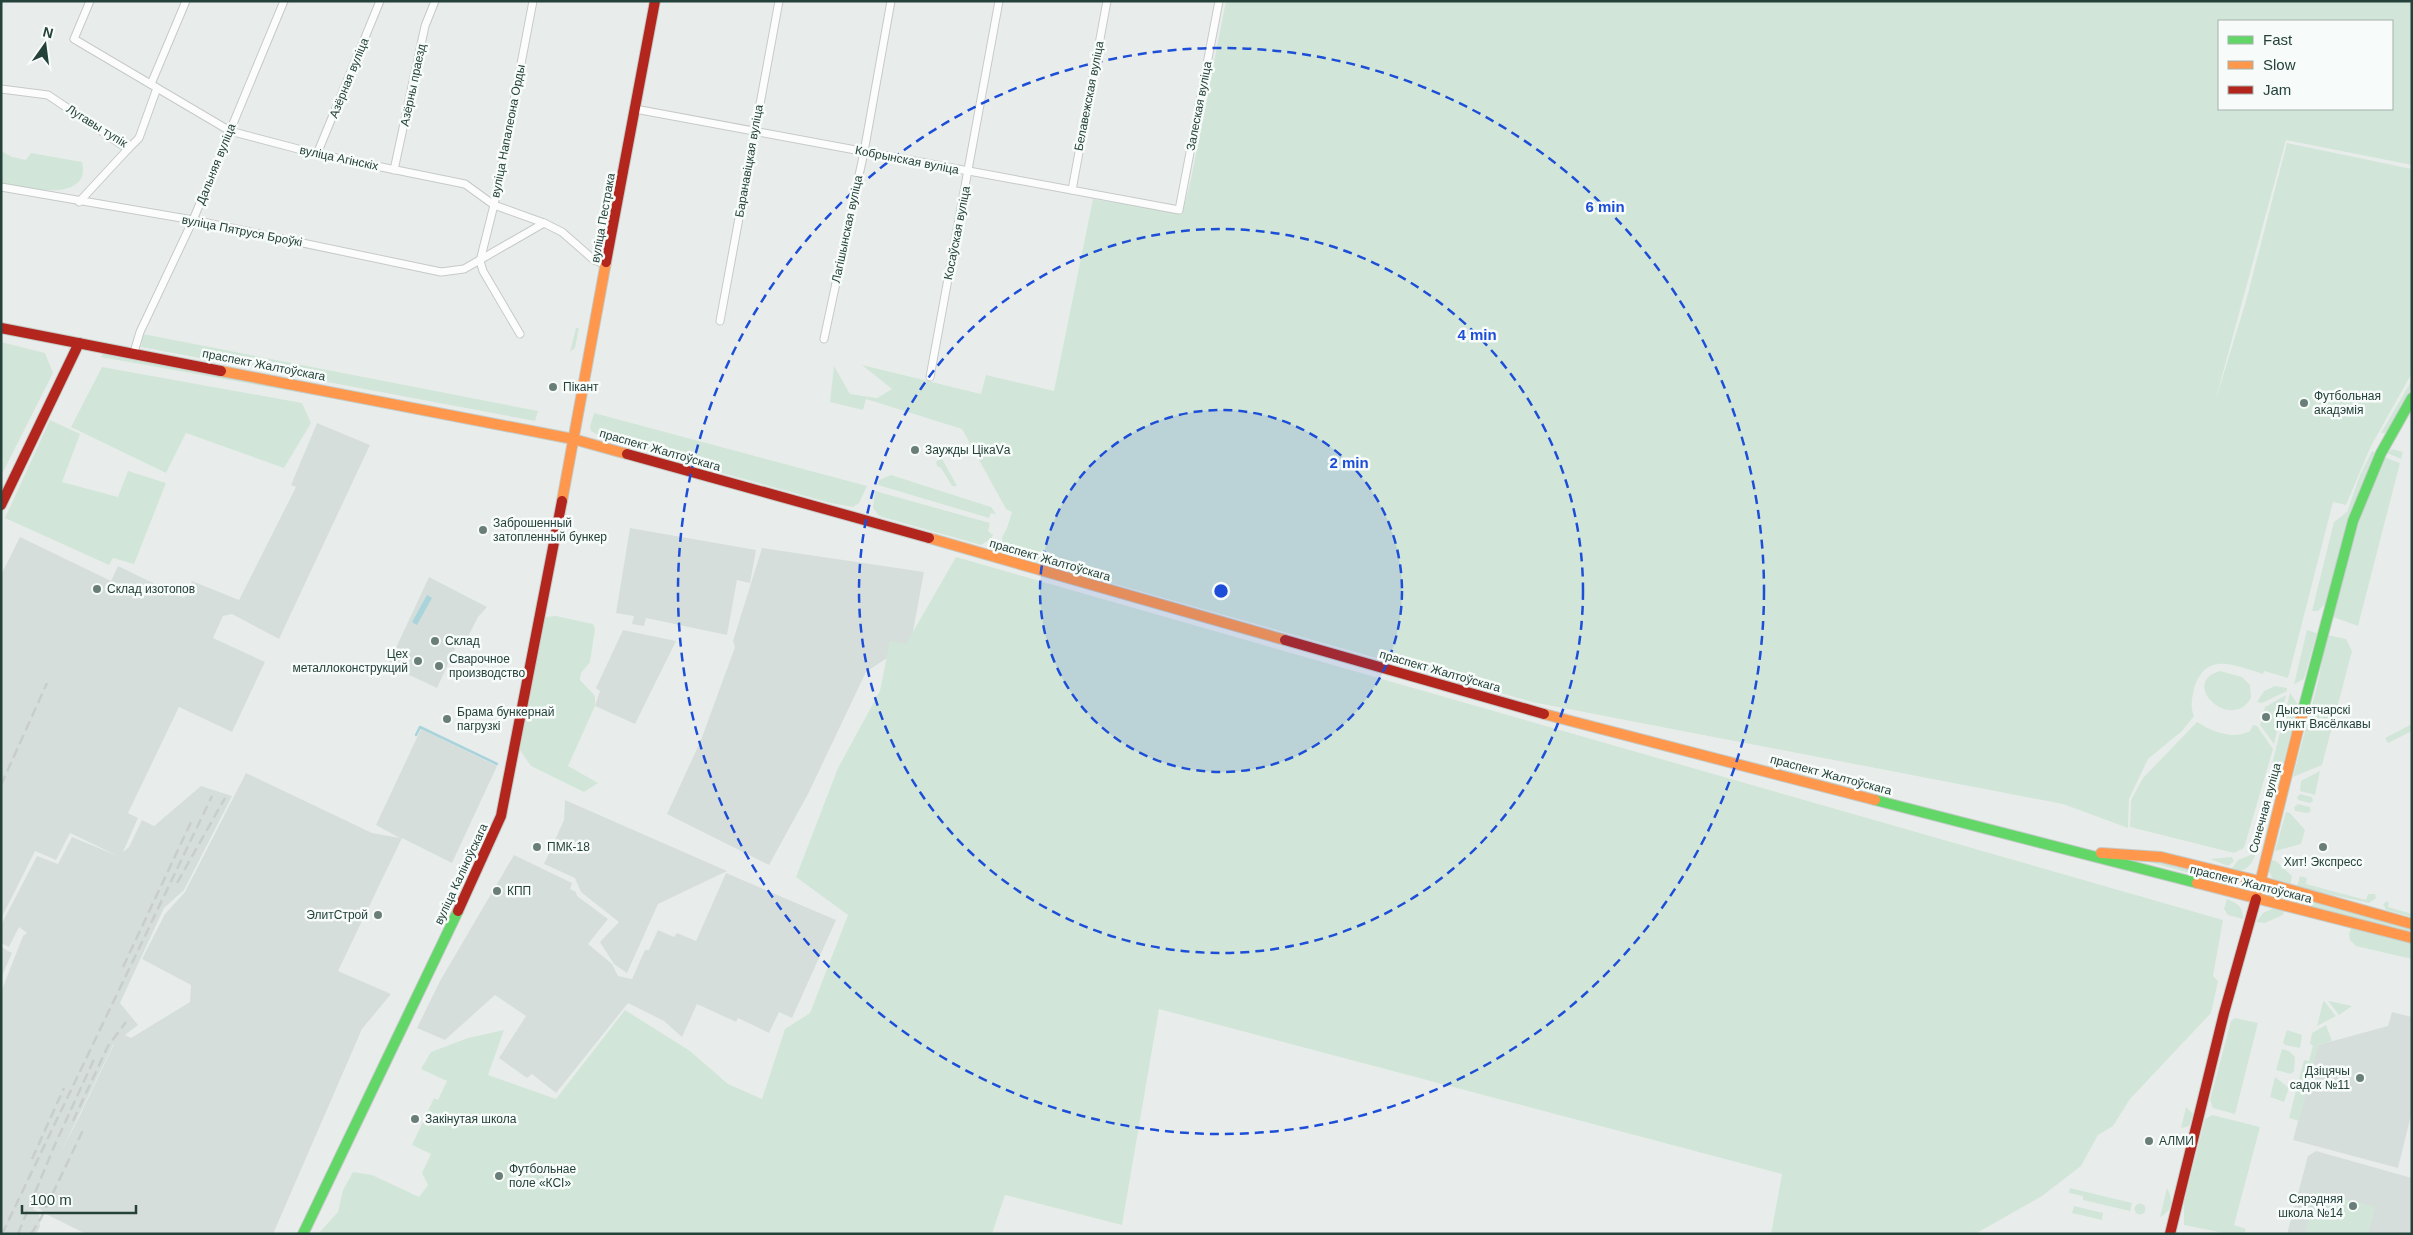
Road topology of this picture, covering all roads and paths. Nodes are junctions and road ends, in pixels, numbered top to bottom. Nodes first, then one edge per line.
1 (90, 1) edge
2 (186, 1) edge
3 (284, 1) edge
4 (380, 1) edge
5 (435, 1) edge
6 (533, 1) edge
7 (655, 1) edge
8 (779, 1) edge
9 (891, 1) edge
10 (999, 1) edge
11 (1107, 1) edge
12 (1219, 1) edge
13 (154, 86) junction
14 (1, 89) edge
15 (635, 109) junction
16 (230, 131) junction
17 (754, 132) junction
18 (128, 149) junction
19 (864, 152) junction
20 (317, 154) junction
21 (394, 170) junction
22 (968, 171) junction
23 (1, 187) edge
24 (1072, 190) junction
25 (79, 202) junction
26 (494, 205) junction
27 (1178, 210) joint
28 (193, 220) junction
29 (544, 223) junction
30 (480, 261) junction
31 (607, 265) junction
32 (720, 321) dead end
33 (1, 328) edge
34 (520, 334) dead end
35 (824, 340) dead end
36 (79, 343) junction
37 (134, 352) junction
38 (930, 377) dead end
39 (2412, 398) edge
40 (573, 439) junction
41 (1, 505) edge
42 (2084, 853) junction
43 (2259, 881) junction
44 (2256, 897) junction
45 (2412, 924) edge
46 (2412, 938) edge
47 (303, 1234) edge
48 (2170, 1234) edge

1 - 13 street, вуліца Агінскіх
2 - 13 street, Лугавы тупік
3 - 16 street, Дальняя вуліца
4 - 20 street, Азёрная вуліца
5 - 21 street, Азёрны праезд
6 - 26 street, вуліца Напалеона Орды
7 - 15 main road, вуліца Пестрака
8 - 17 street, Баранавіцкая вуліца
9 - 19 street, Лагішынская вуліца
10 - 22 street, Косаўская вуліца
11 - 24 street, Белавежская вуліца
12 - 27 street, Залеская вуліца
13 - 16 street, вуліца Агінскіх
13 - 18 street, Лугавы тупік
14 - 18 street, Лугавы тупік
15 - 17 street, Кобрынская вуліца
15 - 31 main road, вуліца Пестрака
16 - 20 street, вуліца Агінскіх
16 - 28 street, Дальняя вуліца
17 - 19 street, Кобрынская вуліца
17 - 32 street, Баранавіцкая вуліца
18 - 25 street
19 - 22 street, Кобрынская вуліца
19 - 35 street, Лагішынская вуліца
20 - 21 street, вуліца Агінскіх
21 - 26 street, вуліца Агінскіх
22 - 24 street, Кобрынская вуліца
22 - 38 street, Косаўская вуліца
23 - 25 street, вуліца Пятруся Броўкі
24 - 27 street, Кобрынская вуліца
25 - 28 street, вуліца Пятруся Броўкі
26 - 29 street, вуліца Агінскіх
26 - 30 street, вуліца Напалеона Орды
28 - 30 street, вуліца Пятруся Броўкі
28 - 37 street, Дальняя вуліца
29 - 30 street, вуліца Пятруся Броўкі
29 - 31 street, вуліца Агінскіх
30 - 34 street
31 - 40 main road, вуліца Пестрака
33 - 36 main road, праспект Жалтоўскага
36 - 37 main road, праспект Жалтоўскага
36 - 41 main road
37 - 40 main road, праспект Жалтоўскага
39 - 43 main road, Сонечная вуліца
40 - 42 main road, праспект Жалтоўскага
40 - 47 main road, вуліца Каліноўскага
42 - 43 main road, праспект Жалтоўскага
42 - 44 main road, праспект Жалтоўскага
43 - 44 main road, Сонечная вуліца
43 - 45 main road, праспект Жалтоўскага
44 - 46 main road, праспект Жалтоўскага
44 - 48 main road, Сонечная вуліца

